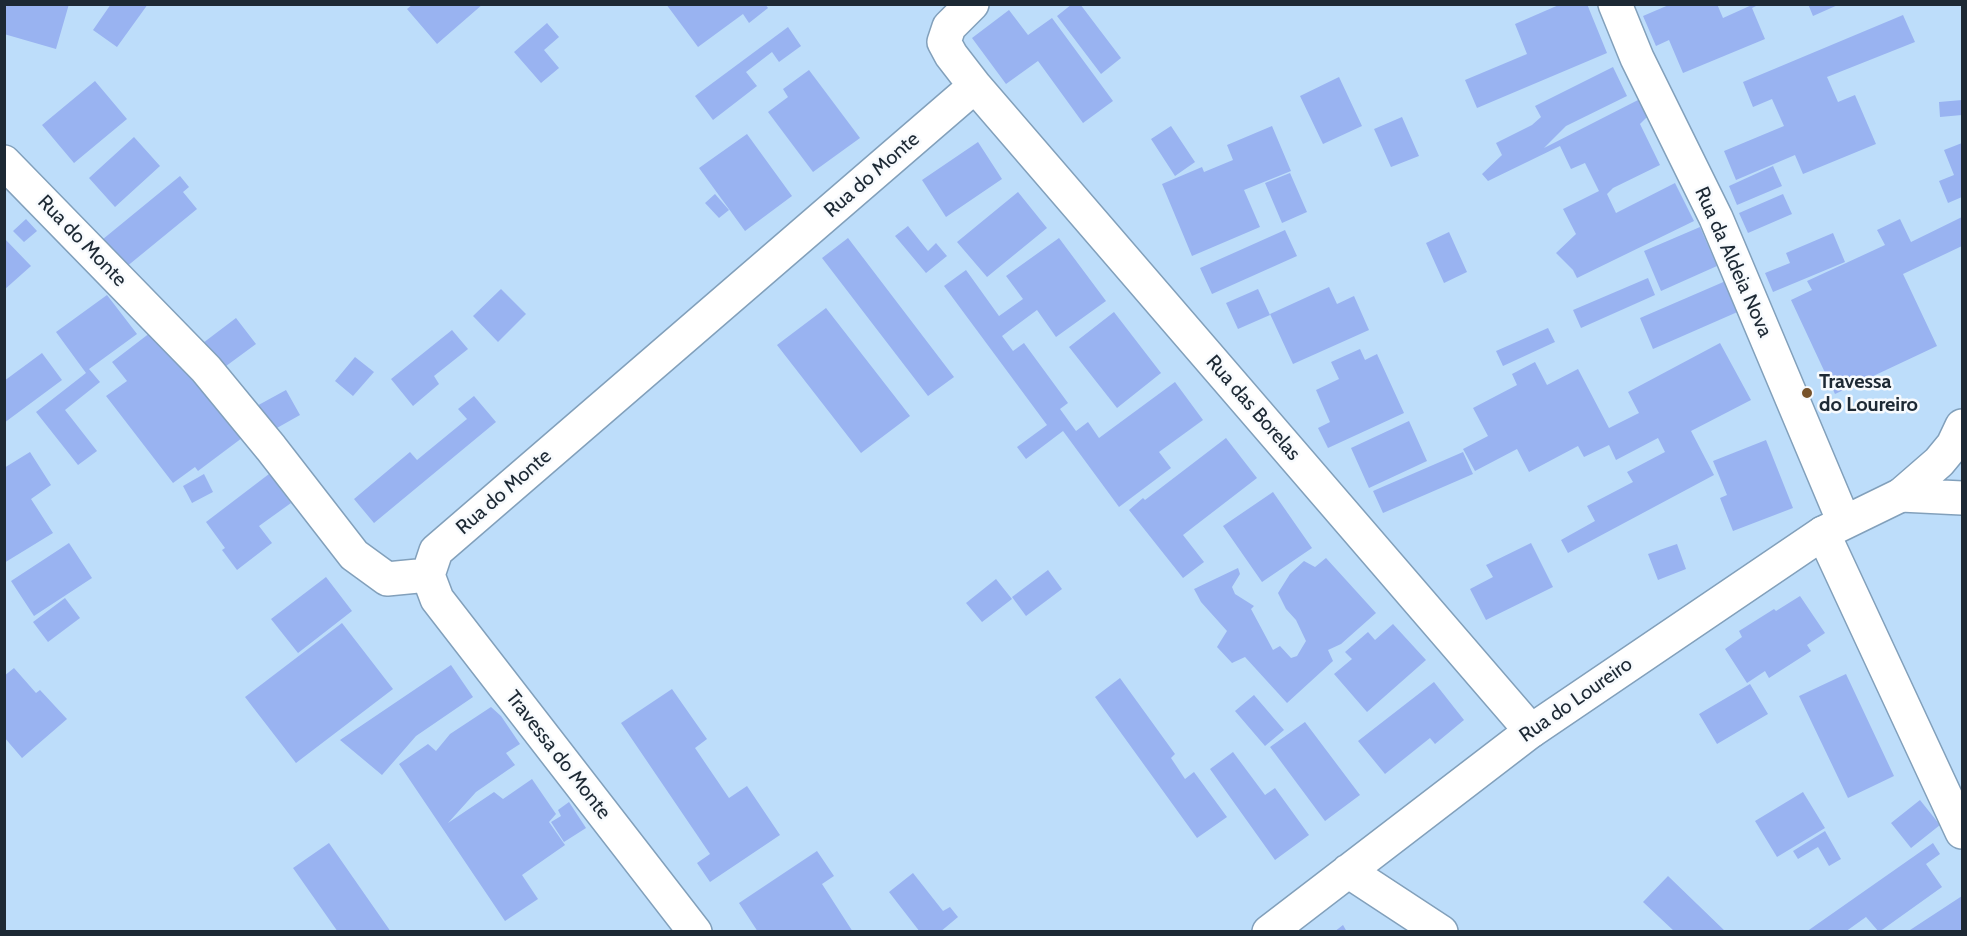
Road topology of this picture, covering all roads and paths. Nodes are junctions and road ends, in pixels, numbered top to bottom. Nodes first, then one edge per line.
1 (972, 4) edge
2 (1616, 4) edge
3 (975, 86) junction
4 (4, 162) edge
5 (1962, 426) edge
6 (1901, 495) junction
7 (1962, 498) edge
8 (1833, 527) junction
9 (428, 575) junction
10 (1530, 731) junction
11 (1962, 832) edge
12 (1348, 871) junction
13 (695, 932) edge
14 (1269, 932) edge
15 (1441, 932) edge

1 - 3 street
2 - 8 street, Rua da Aldeia Nova
3 - 9 street, Rua do Monte
3 - 10 street, Rua das Borelas
4 - 9 street, Rua do Monte
5 - 6 street
6 - 7 street
6 - 8 street, Rua do Loureiro
8 - 10 street, Rua do Loureiro
8 - 11 street
9 - 13 street, Travessa do Monte
10 - 12 street, Rua do Loureiro
12 - 14 street, Rua do Loureiro
12 - 15 street

